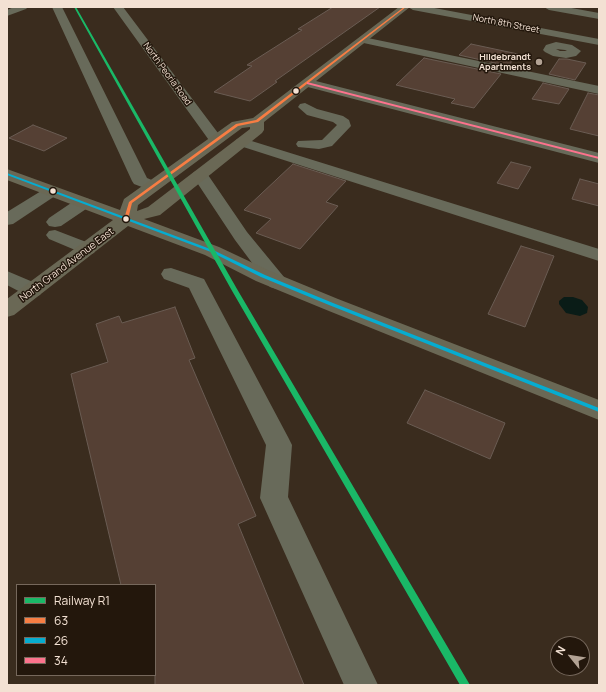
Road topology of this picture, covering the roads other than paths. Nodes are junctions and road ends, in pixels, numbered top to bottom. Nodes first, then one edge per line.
1 (23, 7) edge
2 (57, 7) edge
3 (118, 7) edge
4 (405, 7) edge
5 (413, 7) edge
6 (549, 7) edge
7 (7, 13) edge
8 (599, 16) edge
9 (548, 32) junction
10 (582, 39) junction
11 (363, 40) junction
12 (599, 42) edge
13 (308, 83) junction
14 (599, 90) edge
15 (373, 99) junction
16 (305, 107) dead end
17 (356, 114) dead end
18 (257, 121) junction
19 (216, 140) junction
20 (242, 142) junction
21 (303, 144) dead end
22 (599, 158) edge
23 (7, 174) edge
24 (200, 175) junction
25 (153, 186) junction
26 (52, 191) junction
27 (83, 203) junction
28 (126, 219) junction
29 (7, 220) edge
30 (87, 249) junction
31 (599, 255) edge
32 (171, 274) dead end
33 (7, 277) edge
34 (277, 282) junction
35 (33, 290) junction
36 (7, 310) edge
37 (599, 410) edge
38 (360, 685) edge

1 - 7 street
2 - 25 street
3 - 19 street, North Peoria Road
4 - 11 main road, North Grand Avenue East
5 - 9 street, North 8th Street
6 - 8 street
9 - 10 street, North 8th Street
9 - 10 street
10 - 12 street, North 8th Street
11 - 13 main road, North Grand Avenue East
11 - 14 street
13 - 15 street
13 - 18 main road, North Grand Avenue East
15 - 17 street
15 - 22 street
16 - 21 street
18 - 19 main road, North Grand Avenue East
18 - 20 main road, North Grand Avenue East
19 - 25 main road, North Grand Avenue East
20 - 24 main road, North Grand Avenue East
20 - 31 street
23 - 26 main road
24 - 28 main road, North Grand Avenue East
24 - 34 street
25 - 28 main road, North Grand Avenue East
26 - 27 main road
26 - 29 street
27 - 28 main road
27 - 30 street
28 - 30 main road, North Grand Avenue East
28 - 34 main road
30 - 35 main road, North Grand Avenue East
32 - 38 street
33 - 35 street
34 - 37 main road
35 - 36 main road, North Grand Avenue East

